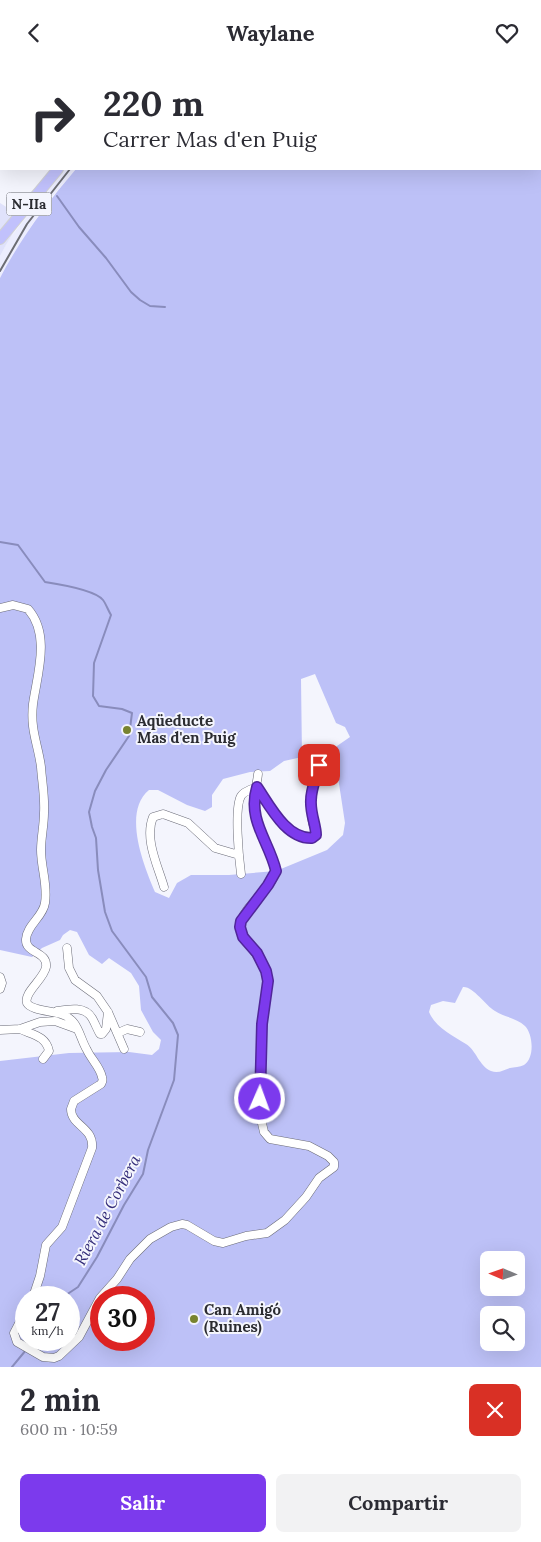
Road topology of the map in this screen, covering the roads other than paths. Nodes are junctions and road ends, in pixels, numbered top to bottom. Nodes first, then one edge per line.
1 (57, 170) edge
2 (0, 239) edge
3 (0, 608) edge
4 (319, 765) dead end
5 (258, 774) dead end
6 (257, 787) junction
7 (239, 855) junction
8 (241, 874) dead end
9 (164, 887) dead end
10 (67, 948) dead end
11 (0, 977) edge
12 (0, 989) edge
13 (56, 1011) junction
14 (108, 1012) junction
15 (20, 1029) junction
16 (77, 1029) junction
17 (0, 1030) edge
18 (140, 1032) dead end
19 (118, 1033) junction
20 (124, 1049) dead end
21 (43, 1059) dead end
22 (36, 1286) edge
23 (31, 1351) edge
24 (40, 1356) junction
25 (40, 1366) edge

1 - 2 main road, N-IIa
3 - 13 street
4 - 6 street
5 - 6 street
6 - 7 street
6 - 24 street
7 - 8 street
7 - 9 street
10 - 14 street
11 - 12 street
13 - 14 street
13 - 16 street
14 - 19 street
15 - 16 street
15 - 17 street
15 - 21 street
16 - 22 street
18 - 19 street
19 - 20 street
23 - 24 street
24 - 25 street

